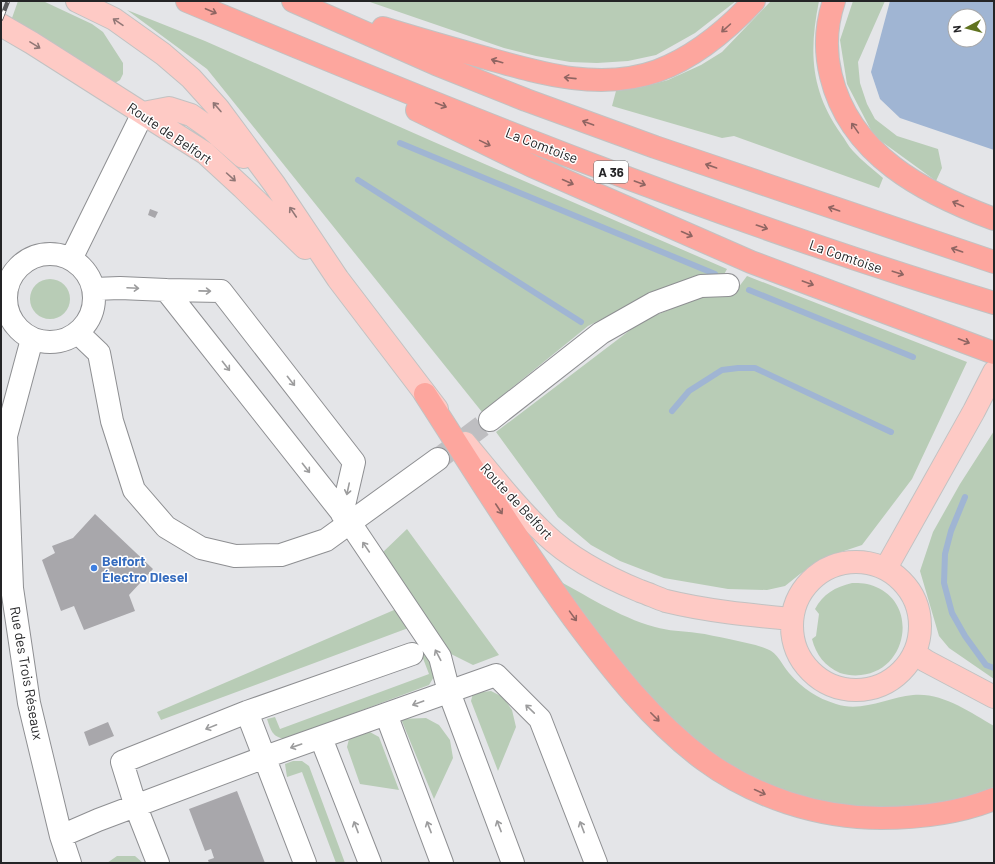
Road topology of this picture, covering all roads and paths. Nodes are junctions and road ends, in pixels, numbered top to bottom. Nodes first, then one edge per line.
1 (77, 1) edge
2 (187, 1) edge
3 (754, 1) edge
4 (834, 1) edge
5 (299, 3) edge
6 (236, 22) junction
7 (1, 25) edge
8 (143, 114) junction
9 (275, 185) junction
10 (994, 219) edge
11 (72, 259) junction
12 (994, 262) edge
13 (338, 279) junction
14 (728, 285) dead end
15 (94, 289) junction
16 (166, 290) junction
17 (994, 303) edge
18 (78, 333) junction
19 (32, 339) junction
20 (994, 353) edge
21 (994, 372) edge
22 (425, 394) junction
23 (490, 420) tunnel mouth
24 (438, 459) tunnel mouth
25 (346, 519) junction
26 (886, 568) junction
27 (791, 619) junction
28 (914, 653) junction
29 (412, 654) dead end
30 (449, 692) junction
31 (994, 697) edge
32 (248, 712) junction
33 (386, 714) junction
34 (321, 738) junction
35 (265, 757) junction
36 (994, 799) edge
37 (136, 806) junction
38 (61, 836) junction
39 (70, 863) edge
40 (158, 863) edge
41 (305, 863) edge
42 (370, 863) edge
43 (442, 863) edge
44 (513, 863) edge
45 (596, 863) edge

9 -> 1 main road, Route de Belfort
2 -> 6 highway, La Comtoise / A 36
3 -> 5 highway
10 -> 4 highway
12 -> 5 highway
6 -> 17 highway, La Comtoise / A 36
6 -> 20 highway
7 -> 8 main road, Route de Belfort
8 - 9 main road
8 - 11 street
8 -> 13 main road, Route de Belfort
13 -> 9 main road, Route de Belfort
11 - 15 street
11 - 19 street
13 - 22 main road, Route de Belfort
14 - 23 street
15 -> 16 street
15 - 18 street
16 -> 25 street
16 -> 25 street
18 - 19 street
18 - 25 street
19 - 38 street, Rue des Trois Réseaux
21 - 26 main road
22 - 27 main road, Route de Belfort
22 -> 36 highway
24 - 25 street
30 -> 25 street
26 - 27 main road
26 - 28 main road
27 - 28 main road
28 - 31 main road
29 - 32 street
30 -> 33 street
44 -> 30 street
45 -> 30 street
32 - 35 street
32 -> 37 street
33 - 34 street
43 -> 33 street
34 -> 35 street
42 -> 34 street
35 - 37 street
35 - 41 street
37 - 38 street
37 - 40 street
38 - 39 street, Rue des Trois Réseaux

